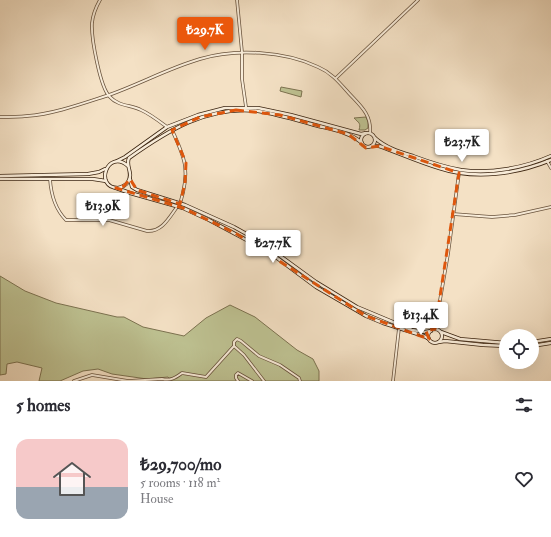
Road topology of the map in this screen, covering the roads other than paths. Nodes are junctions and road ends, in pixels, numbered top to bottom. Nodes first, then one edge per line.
1 (100, 0) edge
2 (236, 0) edge
3 (418, 0) edge
4 (242, 52) junction
5 (336, 78) junction
6 (108, 95) junction
7 (246, 107) junction
8 (0, 117) edge
9 (167, 127) junction
10 (172, 130) junction
11 (366, 133) junction
12 (370, 133) junction
13 (375, 138) junction
14 (362, 143) junction
15 (372, 146) junction
16 (551, 156) edge
17 (551, 160) edge
18 (548, 161) junction
19 (116, 162) junction
20 (128, 166) junction
21 (551, 168) edge
22 (106, 169) junction
23 (459, 173) junction
24 (0, 176) edge
25 (50, 178) junction
26 (0, 179) edge
27 (130, 179) junction
28 (106, 181) junction
29 (116, 188) junction
30 (180, 204) junction
31 (177, 207) junction
32 (551, 207) edge
33 (453, 214) junction
34 (399, 328) junction
35 (435, 329) junction
36 (431, 331) junction
37 (441, 332) junction
38 (429, 339) junction
39 (551, 339) edge
40 (539, 341) edge
41 (439, 342) junction
42 (499, 342) edge
43 (551, 343) edge
44 (539, 345) edge
45 (234, 346) junction
46 (499, 346) edge
47 (74, 381) edge
48 (238, 381) edge
49 (252, 381) edge
50 (264, 381) edge
51 (300, 381) edge
52 (393, 381) edge

1 - 6 street
2 - 4 street
3 - 5 street
4 - 5 street
4 - 6 street
4 - 7 street
5 - 12 street
6 - 8 street
6 - 9 street
7 - 9 street
7 - 11 street
9 - 19 street
10 - 14 street
10 - 20 street
10 - 30 street
11 - 12 street
11 - 14 street
12 - 13 street
13 - 15 street
13 - 16 street
14 - 15 street
15 - 23 street
17 - 18 street
18 - 21 street
18 - 23 street
19 - 20 street
19 - 22 street
20 - 27 street
22 - 24 street
22 - 28 street
23 - 33 street
25 - 26 street
25 - 28 street
25 - 31 street
27 - 29 street
27 - 30 street
28 - 29 street
29 - 31 street
30 - 36 street
31 - 34 street
32 - 33 street
33 - 35 street
34 - 38 street
34 - 52 street
35 - 36 street
35 - 37 street
36 - 38 street
37 - 41 street
37 - 42 street
38 - 41 street
39 - 40 street
41 - 46 street
43 - 44 street
45 - 47 street
45 - 50 street
45 - 51 street
48 - 49 street

